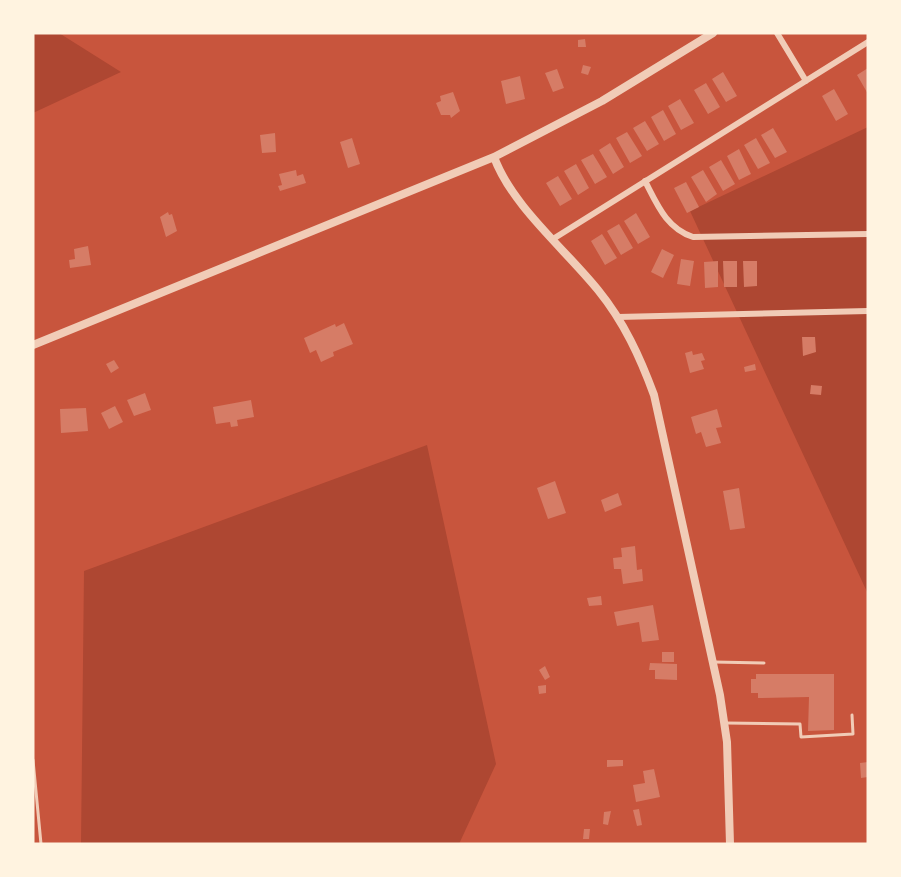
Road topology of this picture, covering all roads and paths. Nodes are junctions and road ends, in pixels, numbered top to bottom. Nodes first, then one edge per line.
1 (713, 33) edge
2 (777, 33) edge
3 (868, 42) edge
4 (806, 81) junction
5 (494, 157) junction
6 (645, 181) junction
7 (868, 234) edge
8 (553, 238) junction
9 (868, 311) edge
10 (618, 318) junction
11 (33, 345) edge
12 (714, 662) junction
13 (764, 663) dead end
14 (852, 714) dead end
15 (724, 723) junction
16 (33, 760) edge
17 (41, 844) edge
18 (730, 844) edge

1 - 5 street
2 - 4 street
3 - 4 street
4 - 6 street
5 - 8 street
5 - 11 street
6 - 7 street
6 - 8 street
8 - 10 street
9 - 10 street
10 - 12 street
12 - 13 lane
12 - 15 street
14 - 15 lane
15 - 18 street
16 - 17 lane

